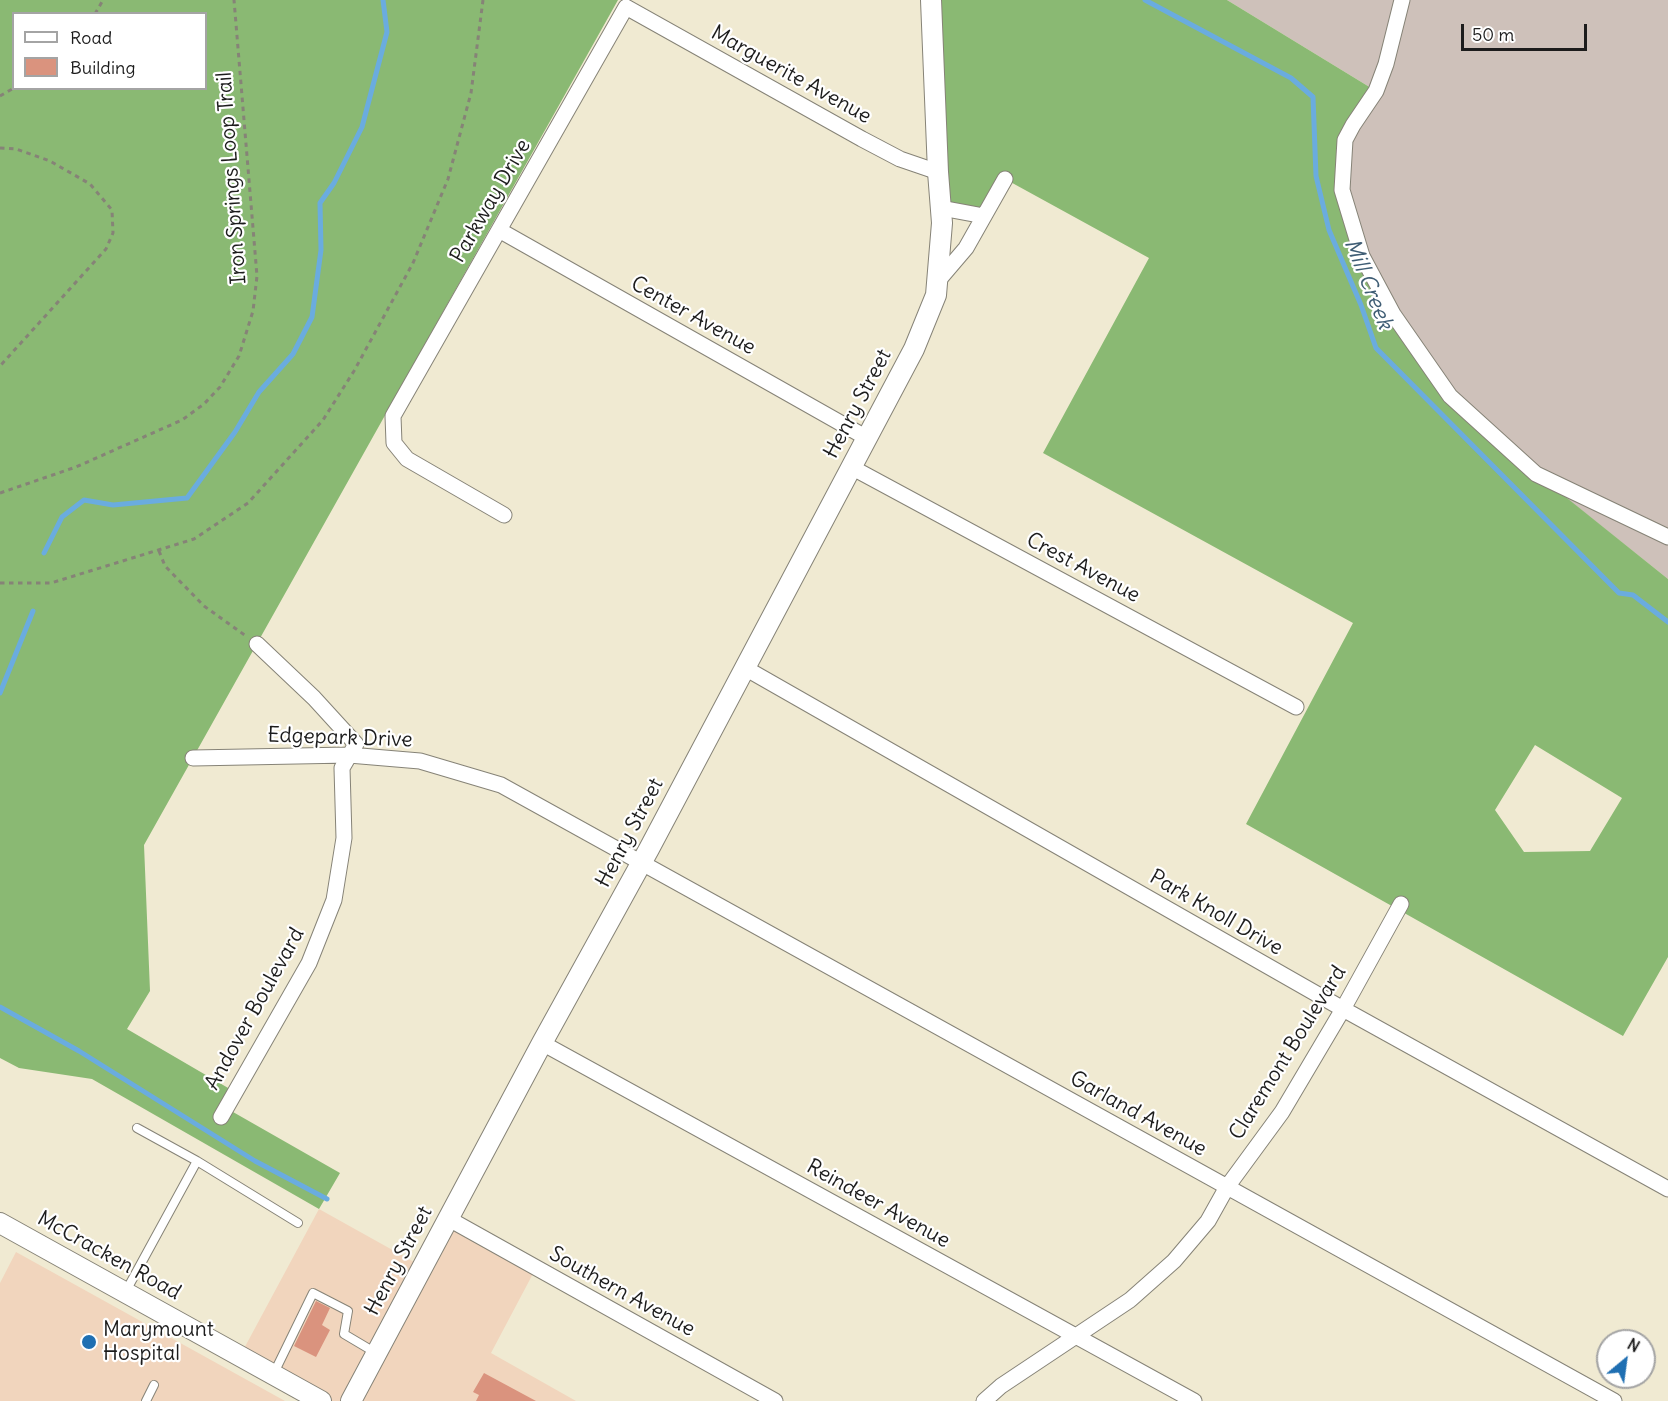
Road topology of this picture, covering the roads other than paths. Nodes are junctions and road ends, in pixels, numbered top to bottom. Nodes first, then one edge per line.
1 (931, 0) edge
2 (1402, 0) edge
3 (626, 7) joint
4 (938, 172) junction
5 (1005, 179) dead end
6 (941, 208) junction
7 (984, 216) junction
8 (499, 230) junction
9 (937, 282) junction
10 (867, 438) junction
11 (851, 466) junction
12 (504, 515) dead end
13 (1668, 537) edge
14 (257, 644) road end
15 (745, 668) junction
16 (1296, 707) dead end
17 (350, 755) junction
18 (193, 758) dead end
19 (642, 863) junction
20 (1401, 904) dead end
21 (1343, 1009) junction
22 (542, 1043) junction
23 (220, 1117) dead end
24 (137, 1128) dead end
25 (197, 1161) junction
26 (1227, 1187) junction
27 (1667, 1187) edge
28 (448, 1219) junction
29 (0, 1223) edge
30 (298, 1223) dead end
31 (125, 1292) junction
32 (1077, 1336) junction
33 (377, 1353) junction
34 (273, 1374) junction
35 (154, 1385) dead end
36 (146, 1401) edge
37 (321, 1401) edge
38 (351, 1401) edge
39 (775, 1401) edge
40 (984, 1401) edge
41 (1194, 1401) edge
42 (1614, 1401) edge

1 - 4 street, Henry Street
2 - 13 street
3 - 4 street, Marguerite Avenue
3 - 8 street, Parkway Drive
4 - 6 street, Henry Street
5 - 7 street, Henry Street
6 - 7 street
6 - 9 street, Henry Street
7 - 9 street, Henry Street
8 - 10 street, Center Avenue
8 - 12 street, Parkway Drive
9 - 10 street, Henry Street
10 - 11 street, Henry Street
11 - 15 street, Henry Street
11 - 16 street, Crest Avenue
14 - 17 street, Andover Boulevard
15 - 19 street, Henry Street
15 - 21 street, Park Knoll Drive
17 - 18 street, Edgepark Drive
17 - 19 street, Edgepark Drive
17 - 23 street, Andover Boulevard
19 - 22 street, Henry Street
19 - 26 street, Garland Avenue
20 - 21 street, Claremont Boulevard
21 - 26 street, Claremont Boulevard
21 - 27 street, Park Knoll Drive
22 - 28 street, Henry Street
22 - 32 street, Reindeer Avenue
24 - 25 lane
25 - 30 lane
25 - 31 lane
26 - 32 street, Claremont Boulevard
26 - 42 street, Garland Avenue
28 - 33 street, Henry Street
28 - 39 street, Southern Avenue
29 - 31 street, McCracken Road
31 - 34 street, McCracken Road
32 - 40 street, Claremont Boulevard
32 - 41 street, Reindeer Avenue
33 - 34 lane
33 - 38 street, Henry Street
34 - 37 street, McCracken Road
35 - 36 lane

